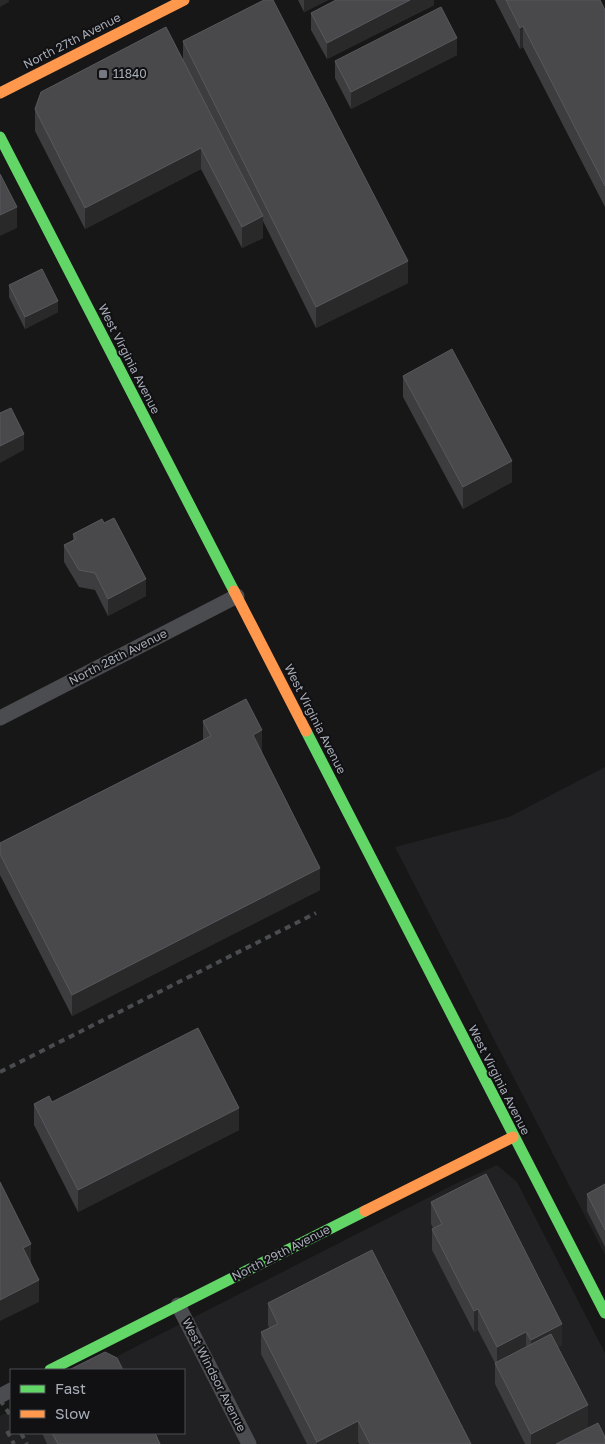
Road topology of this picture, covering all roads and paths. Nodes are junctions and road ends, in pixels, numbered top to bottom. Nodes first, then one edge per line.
1 (184, 0) edge
2 (0, 93) edge
3 (0, 137) edge
4 (237, 596) junction
5 (0, 718) edge
6 (513, 1137) junction
7 (178, 1305) junction
8 (605, 1313) edge
9 (52, 1369) edge
10 (249, 1444) edge

1 - 2 street, North 27th Avenue
3 - 4 street, West Virginia Avenue
4 - 5 street, North 28th Avenue
4 - 6 street, West Virginia Avenue
6 - 7 street, North 29th Avenue
6 - 8 street, West Virginia Avenue
7 - 9 street, North 29th Avenue
7 - 10 street, West Windsor Avenue

